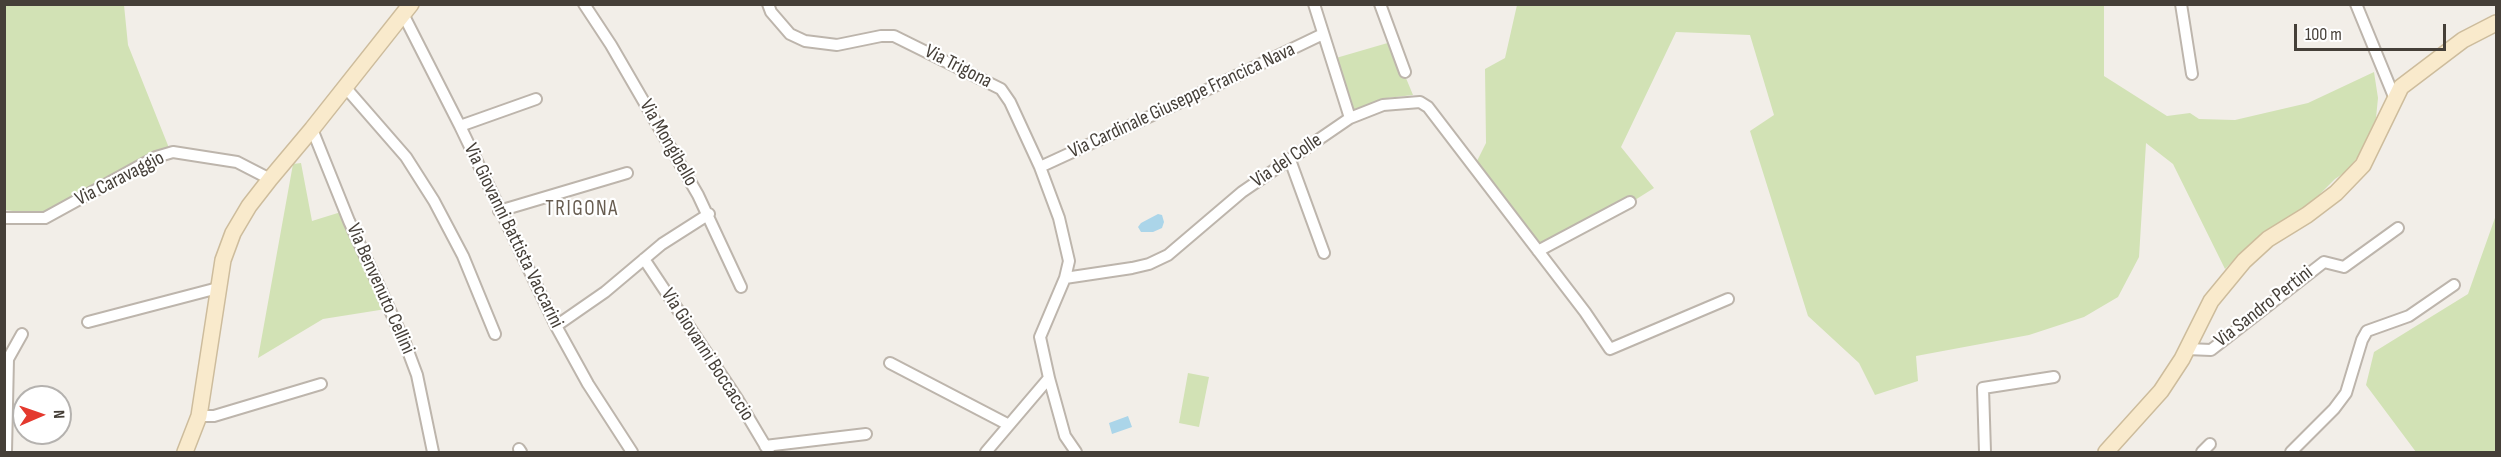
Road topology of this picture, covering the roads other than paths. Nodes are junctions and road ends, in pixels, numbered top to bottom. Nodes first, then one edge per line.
1 (584, 4) edge
2 (768, 4) edge
3 (1314, 4) edge
4 (1380, 4) edge
5 (2181, 4) edge
6 (2356, 4) edge
7 (407, 9) edge
8 (2496, 23) edge
9 (1323, 34) junction
10 (1405, 72) dead end
11 (2192, 74) dead end
12 (345, 87) junction
13 (536, 99) dead end
14 (2395, 99) junction
15 (1350, 118) junction
16 (460, 126) junction
17 (312, 129) junction
18 (1290, 160) junction
19 (1040, 167) junction
20 (627, 173) dead end
21 (270, 179) junction
22 (1630, 202) dead end
23 (500, 211) junction
24 (709, 214) junction
25 (4, 218) edge
26 (2398, 228) dead end
27 (1538, 251) junction
28 (1324, 253) dead end
29 (644, 258) junction
30 (1065, 278) junction
31 (2454, 285) dead end
32 (741, 287) dead end
33 (218, 288) junction
34 (1728, 299) dead end
35 (88, 322) dead end
36 (556, 326) junction
37 (22, 334) dead end
38 (495, 334) dead end
39 (2187, 349) junction
40 (890, 363) dead end
41 (2054, 377) dead end
42 (1049, 378) junction
43 (321, 384) dead end
44 (199, 416) junction
45 (1009, 425) junction
46 (866, 434) dead end
47 (767, 449) edge
48 (6, 453) edge
49 (185, 453) edge
50 (433, 453) edge
51 (632, 453) edge
52 (987, 453) edge
53 (1076, 453) edge
54 (1985, 453) edge
55 (2106, 453) edge
56 (2291, 453) edge

1 - 24 street, Via Mongibello
2 - 19 street, Via Trigona
3 - 9 street
4 - 10 street
5 - 11 street
6 - 14 street
7 - 12 street
7 - 16 street, Via Giovanni Battista Vaccarini
8 - 14 street
9 - 15 street
9 - 19 street, Via Cardinale Giuseppe Francica Nava
12 - 17 street
12 - 38 street
13 - 16 street
14 - 39 street
15 - 18 street, Via del Colle
15 - 27 street, Via del Colle
16 - 23 street, Via Giovanni Battista Vaccarini
17 - 21 street
17 - 50 street, Via Benvenuto Cellini
18 - 28 street
18 - 30 street, Via del Colle
19 - 30 street, Via Trigona
20 - 23 street
21 - 25 street, Via Caravaggio
21 - 33 street
22 - 27 street
23 - 36 street, Via Giovanni Battista Vaccarini
24 - 29 street
24 - 32 street, Via Mongibello
26 - 39 street, Via Sandro Pertini
27 - 34 street, Via del Colle
29 - 36 street
29 - 47 street, Via Giovanni Boccaccio
30 - 42 street
31 - 56 street
33 - 35 street
33 - 44 street
36 - 51 street, Via Giovanni Battista Vaccarini
37 - 48 street
39 - 55 street
40 - 45 street
41 - 54 street
42 - 45 street
42 - 53 street
43 - 44 street
44 - 49 street
45 - 52 street
46 - 47 street

